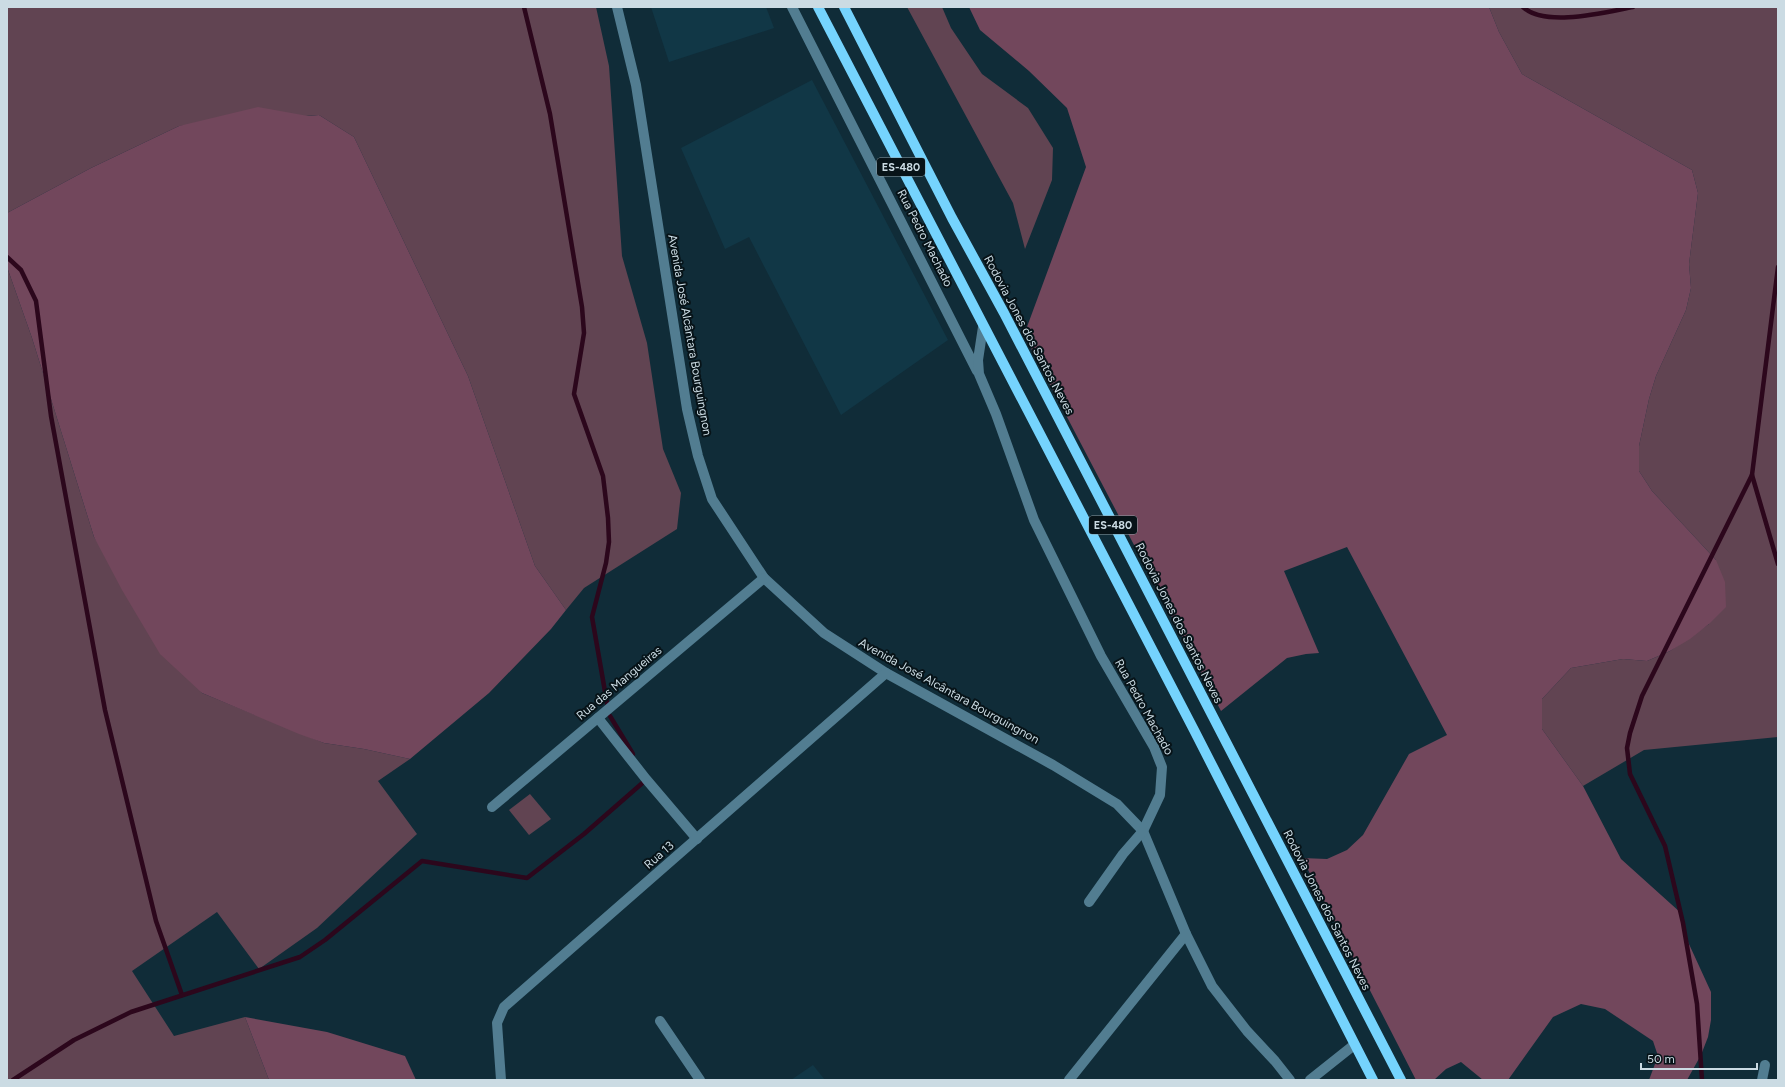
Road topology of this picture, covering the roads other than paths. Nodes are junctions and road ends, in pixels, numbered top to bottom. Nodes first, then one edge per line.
1 (617, 7) edge
2 (792, 7) edge
3 (818, 7) edge
4 (844, 7) edge
5 (983, 327) junction
6 (979, 374) junction
7 (764, 578) junction
8 (886, 673) junction
9 (598, 718) junction
10 (492, 807) dead end
11 (1143, 831) junction
12 (698, 839) junction
13 (1089, 902) dead end
14 (1186, 934) junction
15 (660, 1021) dead end
16 (1354, 1045) junction
17 (1765, 1065) dead end
18 (501, 1080) edge
19 (700, 1080) edge
20 (1069, 1080) edge
21 (1290, 1080) edge
22 (1310, 1080) edge
23 (1373, 1080) edge
24 (1401, 1080) edge
25 (1762, 1080) edge

1 - 7 street, Avenida José Alcântara Bourguingnon
2 - 6 street, Rua Pedro Machado
3 - 5 main road, ES-480
4 - 24 main road, Rodovia Jones dos Santos Neves / ES-480
5 - 6 street, Rua Pedro Machado
5 - 16 main road, ES-480
6 - 11 street, Rua Pedro Machado
7 - 8 street, Avenida José Alcântara Bourguingnon
7 - 9 street, Rua das Mangueiras
8 - 11 street, Avenida José Alcântara Bourguingnon
8 - 12 street, Rua 13
9 - 10 street, Rua das Mangueiras
9 - 12 street
11 - 13 street, Rua Pedro Machado
11 - 14 street
12 - 18 street, Rua 13
14 - 20 street
14 - 21 street
15 - 19 street
16 - 22 street
16 - 23 main road, ES-480
17 - 25 street

